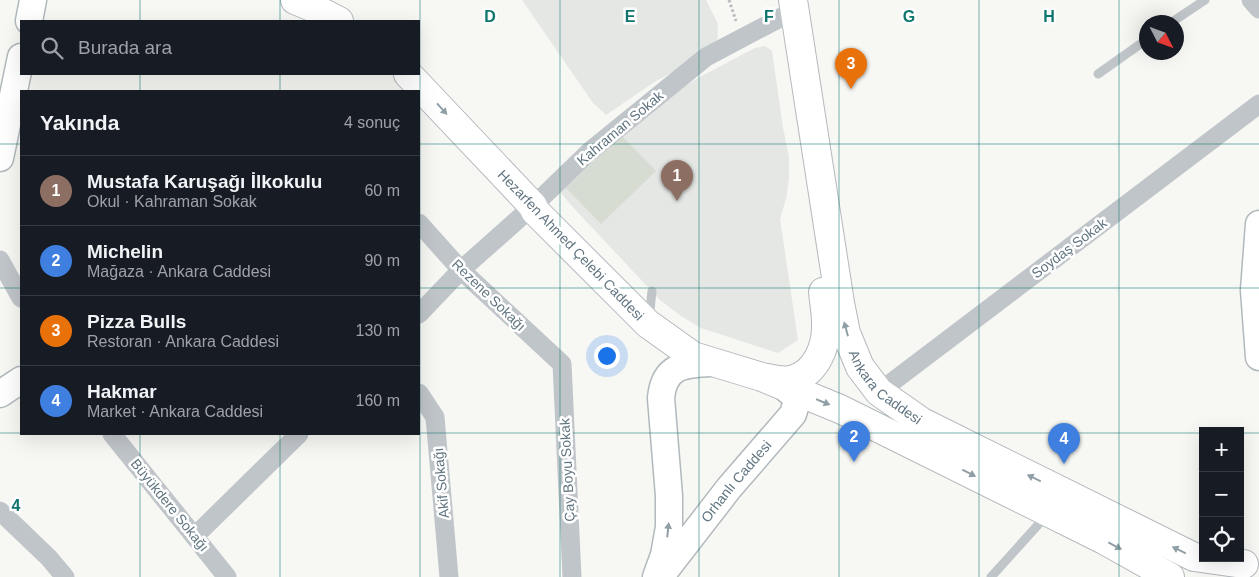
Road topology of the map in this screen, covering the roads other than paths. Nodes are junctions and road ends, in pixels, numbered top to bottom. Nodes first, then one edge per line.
1 (33, 0) edge
2 (295, 0) edge
3 (1206, 0) edge
4 (1251, 0) edge
5 (794, 5) edge
6 (1259, 9) edge
7 (1183, 15) edge
8 (29, 20) edge
9 (337, 20) edge
10 (1139, 45) edge
11 (20, 62) edge
12 (1098, 74) dead end
13 (409, 75) edge
14 (1259, 104) edge
15 (0, 158) edge
16 (533, 206) junction
17 (420, 224) edge
18 (1259, 224) edge
19 (0, 260) edge
20 (461, 270) junction
21 (652, 292) dead end
22 (20, 296) edge
23 (420, 313) edge
24 (648, 324) junction
25 (1259, 357) edge
26 (711, 363) junction
27 (562, 364) joint
28 (20, 381) edge
29 (772, 382) junction
30 (879, 392) junction
31 (0, 394) edge
32 (420, 395) edge
33 (298, 435) edge
34 (121, 437) edge
35 (0, 511) edge
36 (1049, 513) junction
37 (195, 536) junction
38 (1248, 565) edge
39 (65, 577) edge
40 (226, 577) edge
41 (449, 577) edge
42 (572, 577) edge
43 (656, 577) edge
44 (660, 577) edge
45 (990, 577) edge
46 (1170, 577) edge

1 - 8 street
2 - 9 main road
3 - 7 lane
4 - 6 street
5 - 16 street, Kahraman Sokak
5 - 29 main road
30 -> 5 main road, Ankara Caddesi
10 - 12 lane
11 - 15 street
13 -> 16 main road, Hezarfen Ahmed Çelebi Caddesi
14 - 30 street, Soydaş Sokak
16 - 20 street, Kahraman Sokak
16 - 24 main road, Hezarfen Ahmed Çelebi Caddesi
17 - 20 street, Rezene Sokağı
18 - 25 street
19 - 22 street
20 - 23 street, Kahraman Sokak
20 - 27 street, Rezene Sokağı
21 - 24 lane
24 - 26 main road, Hezarfen Ahmed Çelebi Caddesi
26 - 29 main road, Hezarfen Ahmed Çelebi Caddesi
43 -> 26 street
27 - 42 street, Çay Boyu Sokak
28 - 31 street
29 -> 36 main road, Ankara Caddesi
29 - 44 street, Orhanlı Caddesi
38 -> 30 main road, Ankara Caddesi
32 - 41 street, Akif Sokağı
33 - 37 street
34 - 37 street, Büyükdere Sokağı
35 - 39 street
36 - 45 lane
36 -> 46 main road, Ankara Caddesi
37 - 40 street, Büyükdere Sokağı

